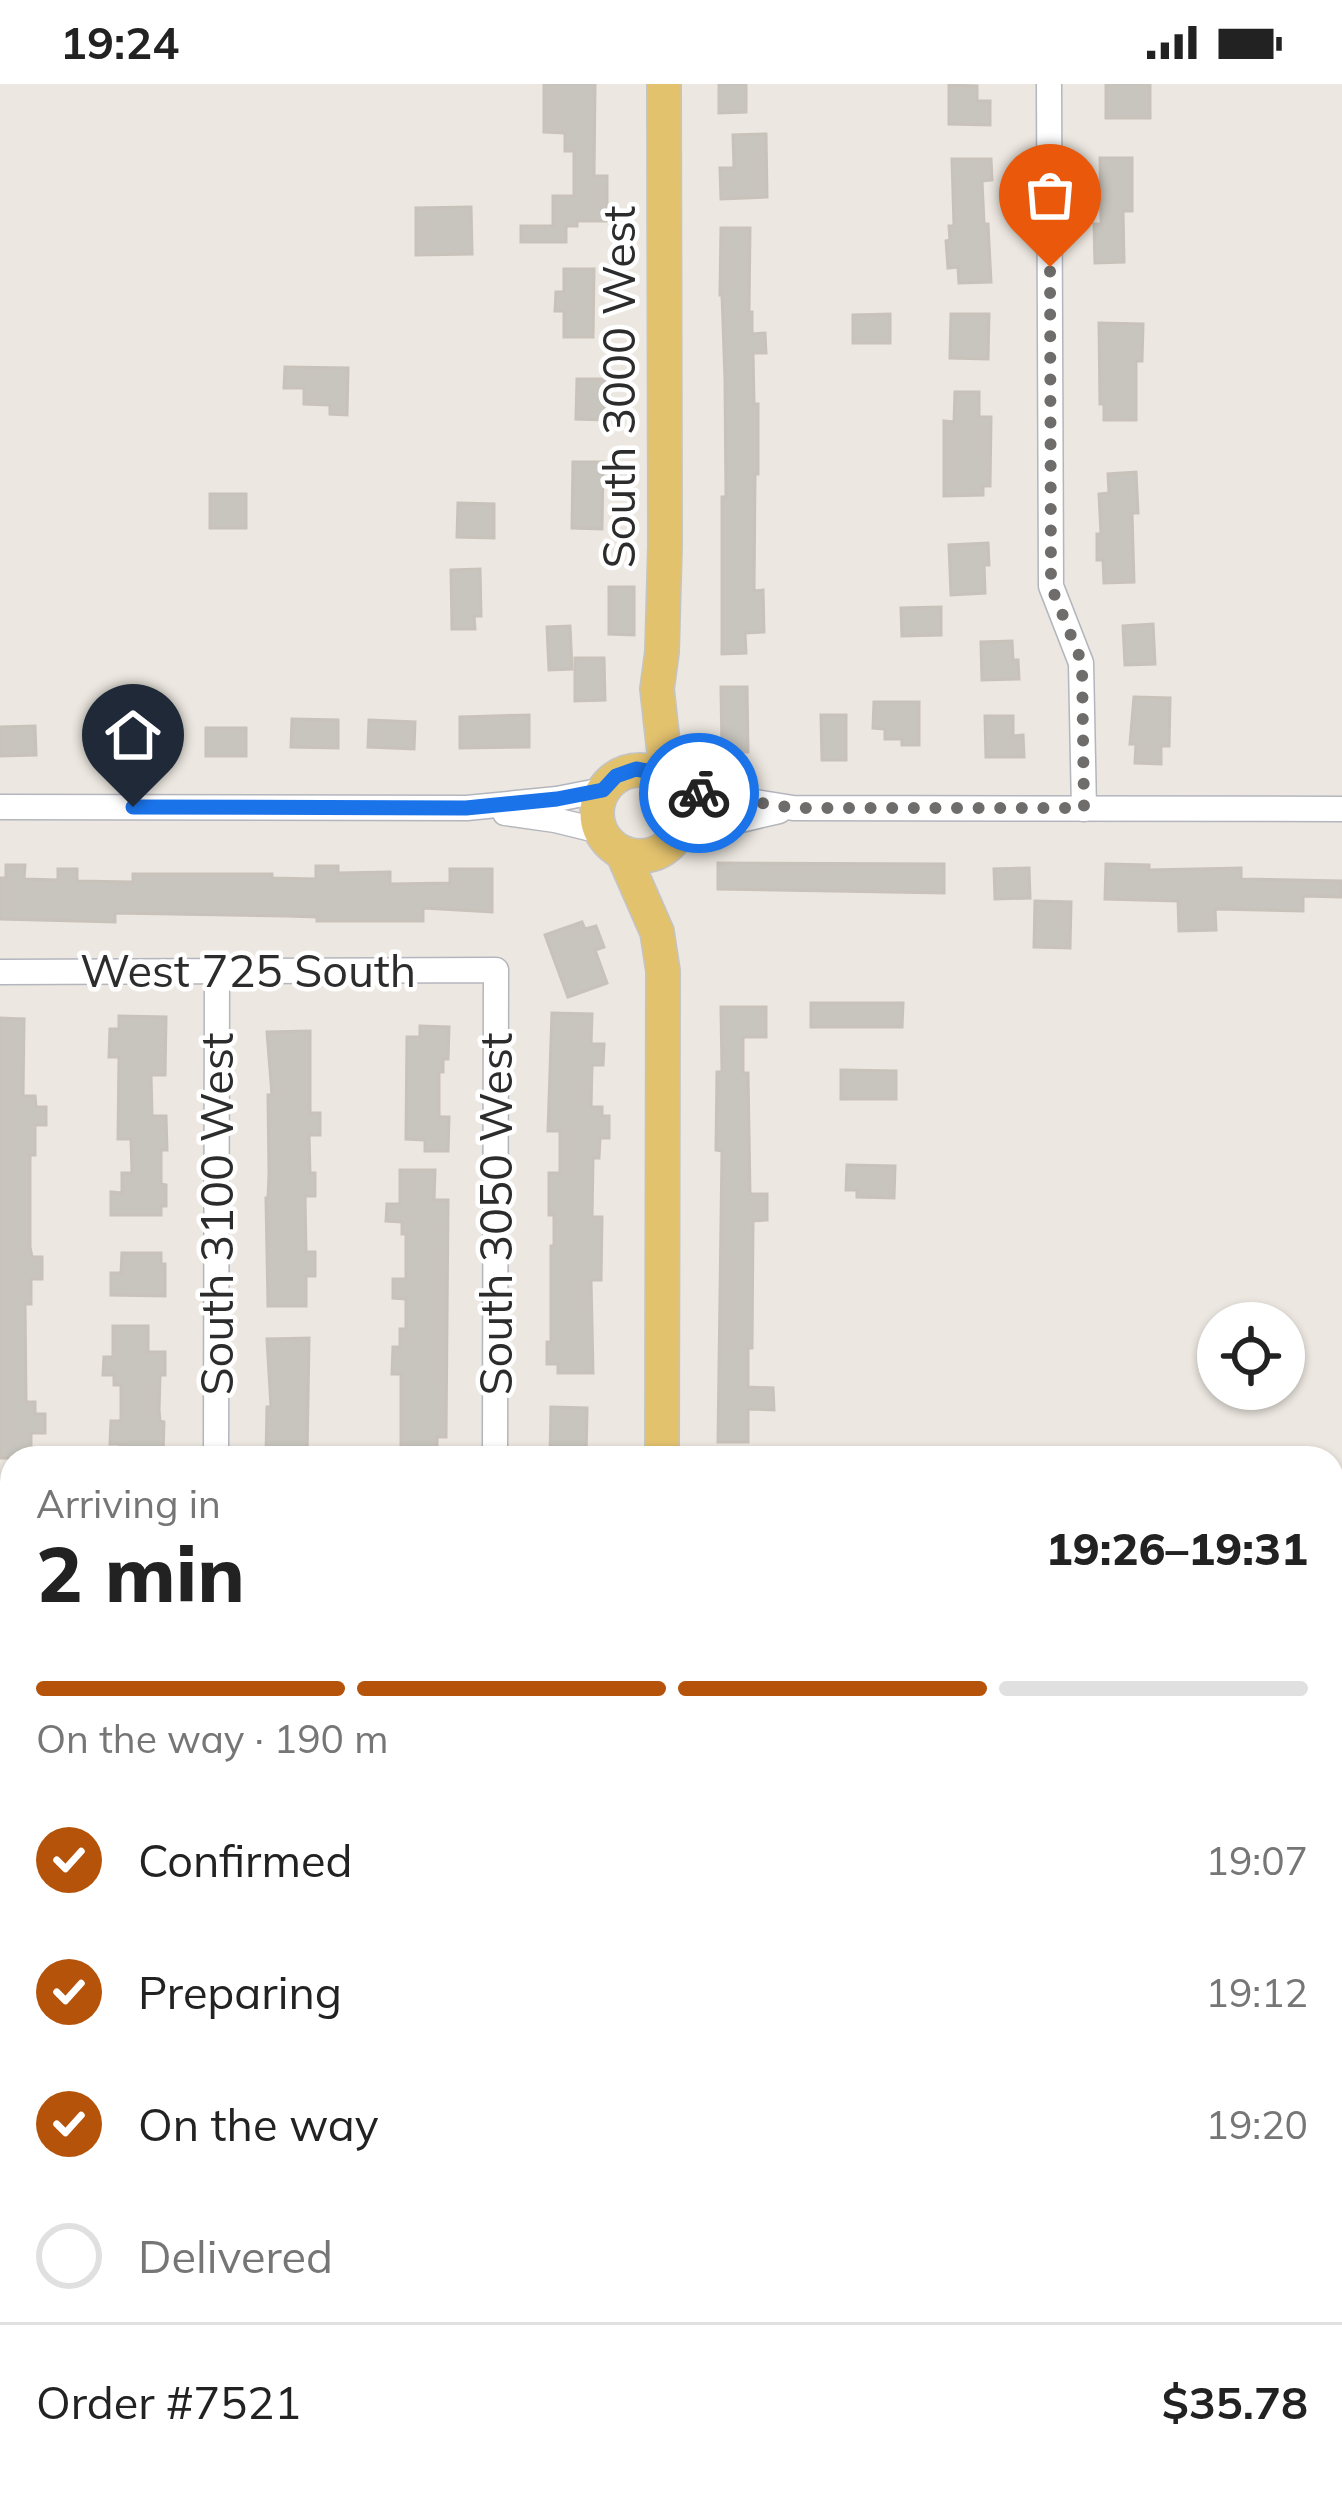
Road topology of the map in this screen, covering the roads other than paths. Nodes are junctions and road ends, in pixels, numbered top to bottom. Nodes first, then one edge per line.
1 (664, 84) edge
2 (1049, 84) edge
3 (657, 689) junction
4 (614, 781) junction
5 (672, 784) junction
6 (0, 807) edge
7 (466, 808) junction
8 (793, 808) junction
9 (1084, 808) junction
10 (1342, 809) edge
11 (673, 840) junction
12 (611, 841) junction
13 (657, 932) junction
14 (217, 970) junction
15 (496, 970) joint
16 (0, 972) edge
17 (216, 1446) edge
18 (495, 1446) edge
19 (662, 1446) edge

1 - 3 main road, South 3000 West
2 - 9 street
3 - 4 main road, South 3000 West
3 - 5 main road, South 3000 West
4 - 5 main road
4 - 7 street
4 - 12 main road
5 - 8 street
5 - 11 main road
6 - 7 street
7 - 12 street
8 - 9 street
8 - 11 street
9 - 10 street
11 - 12 main road
11 - 13 main road
12 - 13 main road
13 - 19 main road
14 - 15 street, West 725 South
14 - 16 street, West 725 South
14 - 17 street, South 3100 West
15 - 18 street, South 3050 West

